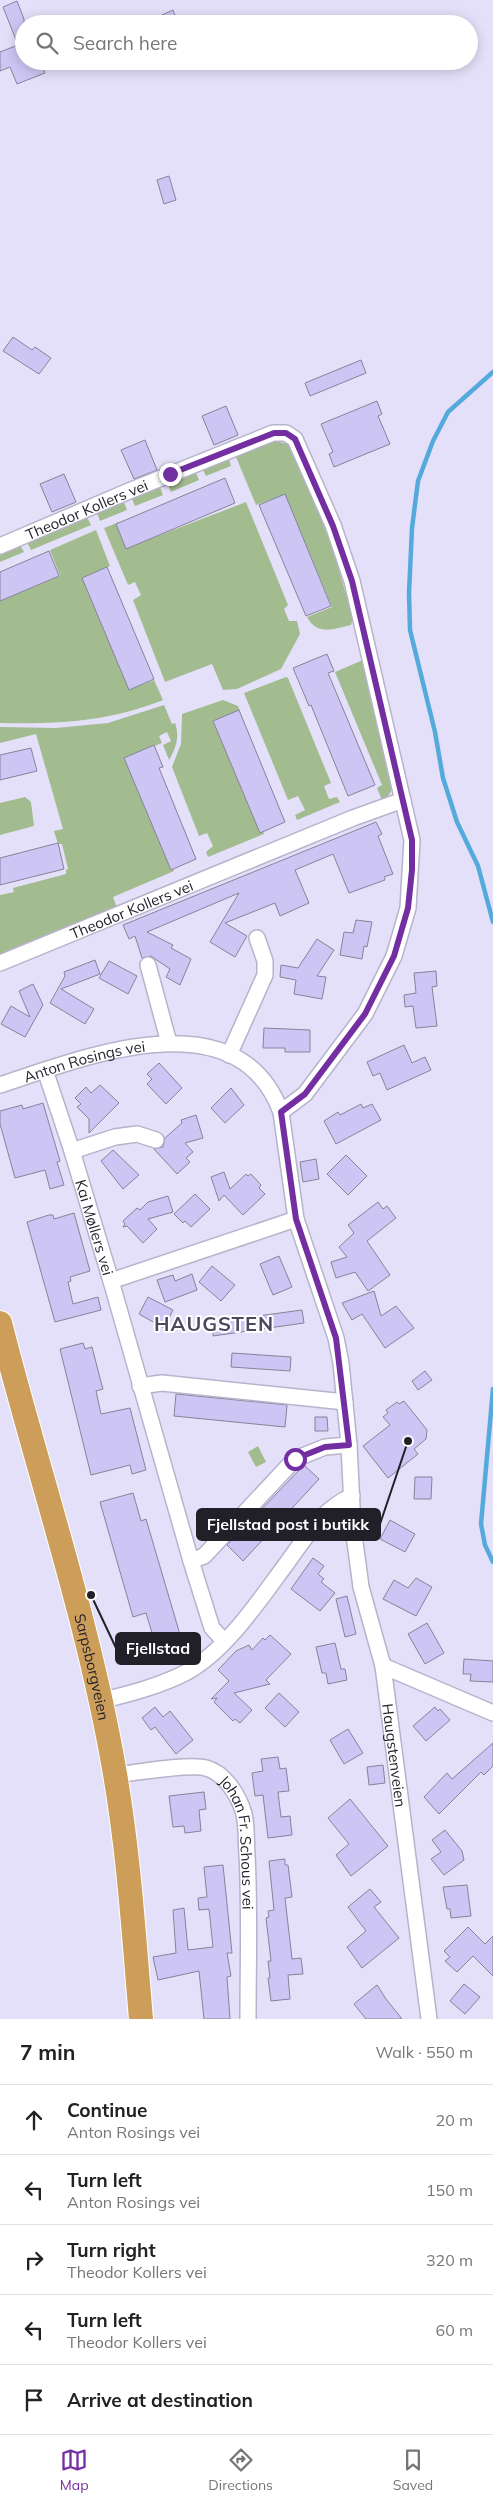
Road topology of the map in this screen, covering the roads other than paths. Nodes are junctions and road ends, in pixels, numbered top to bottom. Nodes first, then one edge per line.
1 (0, 546) edge
2 (403, 800) junction
3 (257, 938) dead end
4 (0, 963) edge
5 (148, 965) dead end
6 (168, 1043) junction
7 (229, 1055) junction
8 (45, 1070) junction
9 (0, 1085) edge
10 (281, 1112) junction
11 (156, 1140) dead end
12 (72, 1152) junction
13 (296, 1219) junction
14 (111, 1281) junction
15 (0, 1323) edge
16 (140, 1386) junction
17 (344, 1402) junction
18 (349, 1445) junction
19 (352, 1496) junction
20 (191, 1561) junction
21 (224, 1641) junction
22 (383, 1666) junction
23 (100, 1701) junction
24 (493, 1713) edge
25 (115, 1775) junction
26 (141, 2019) edge
27 (248, 2019) edge
28 (429, 2019) edge

1 - 2 street, Theodor Kollers vei
2 - 4 street, Theodor Kollers vei
2 - 10 street, Theodor Kollers vei
3 - 7 street
5 - 6 street
6 - 7 street, Anton Rosings vei
6 - 8 street, Anton Rosings vei
7 - 10 street, Anton Rosings vei
8 - 9 street, Anton Rosings vei
8 - 12 street, Kai Møllers vei
10 - 13 street, Anton Rosings vei
11 - 12 street
12 - 14 street, Kai Møllers vei
13 - 14 street
13 - 17 street, Anton Rosings vei
14 - 16 street, Kai Møllers vei
15 - 23 highway, Sarpsborgveien
16 - 17 street
16 - 20 street, Kai Møllers vei
17 - 18 street, Anton Rosings vei
18 - 19 street, Anton Rosings vei
18 - 20 street
19 - 21 street
19 - 22 street, Haugstenveien
20 - 21 street, Kai Møllers vei
21 - 23 street
22 - 24 street
22 - 28 street, Haugstenveien
23 - 25 highway, Sarpsborgveien
25 - 26 highway, Sarpsborgveien
25 - 27 street, Johan Fr. Schous vei

